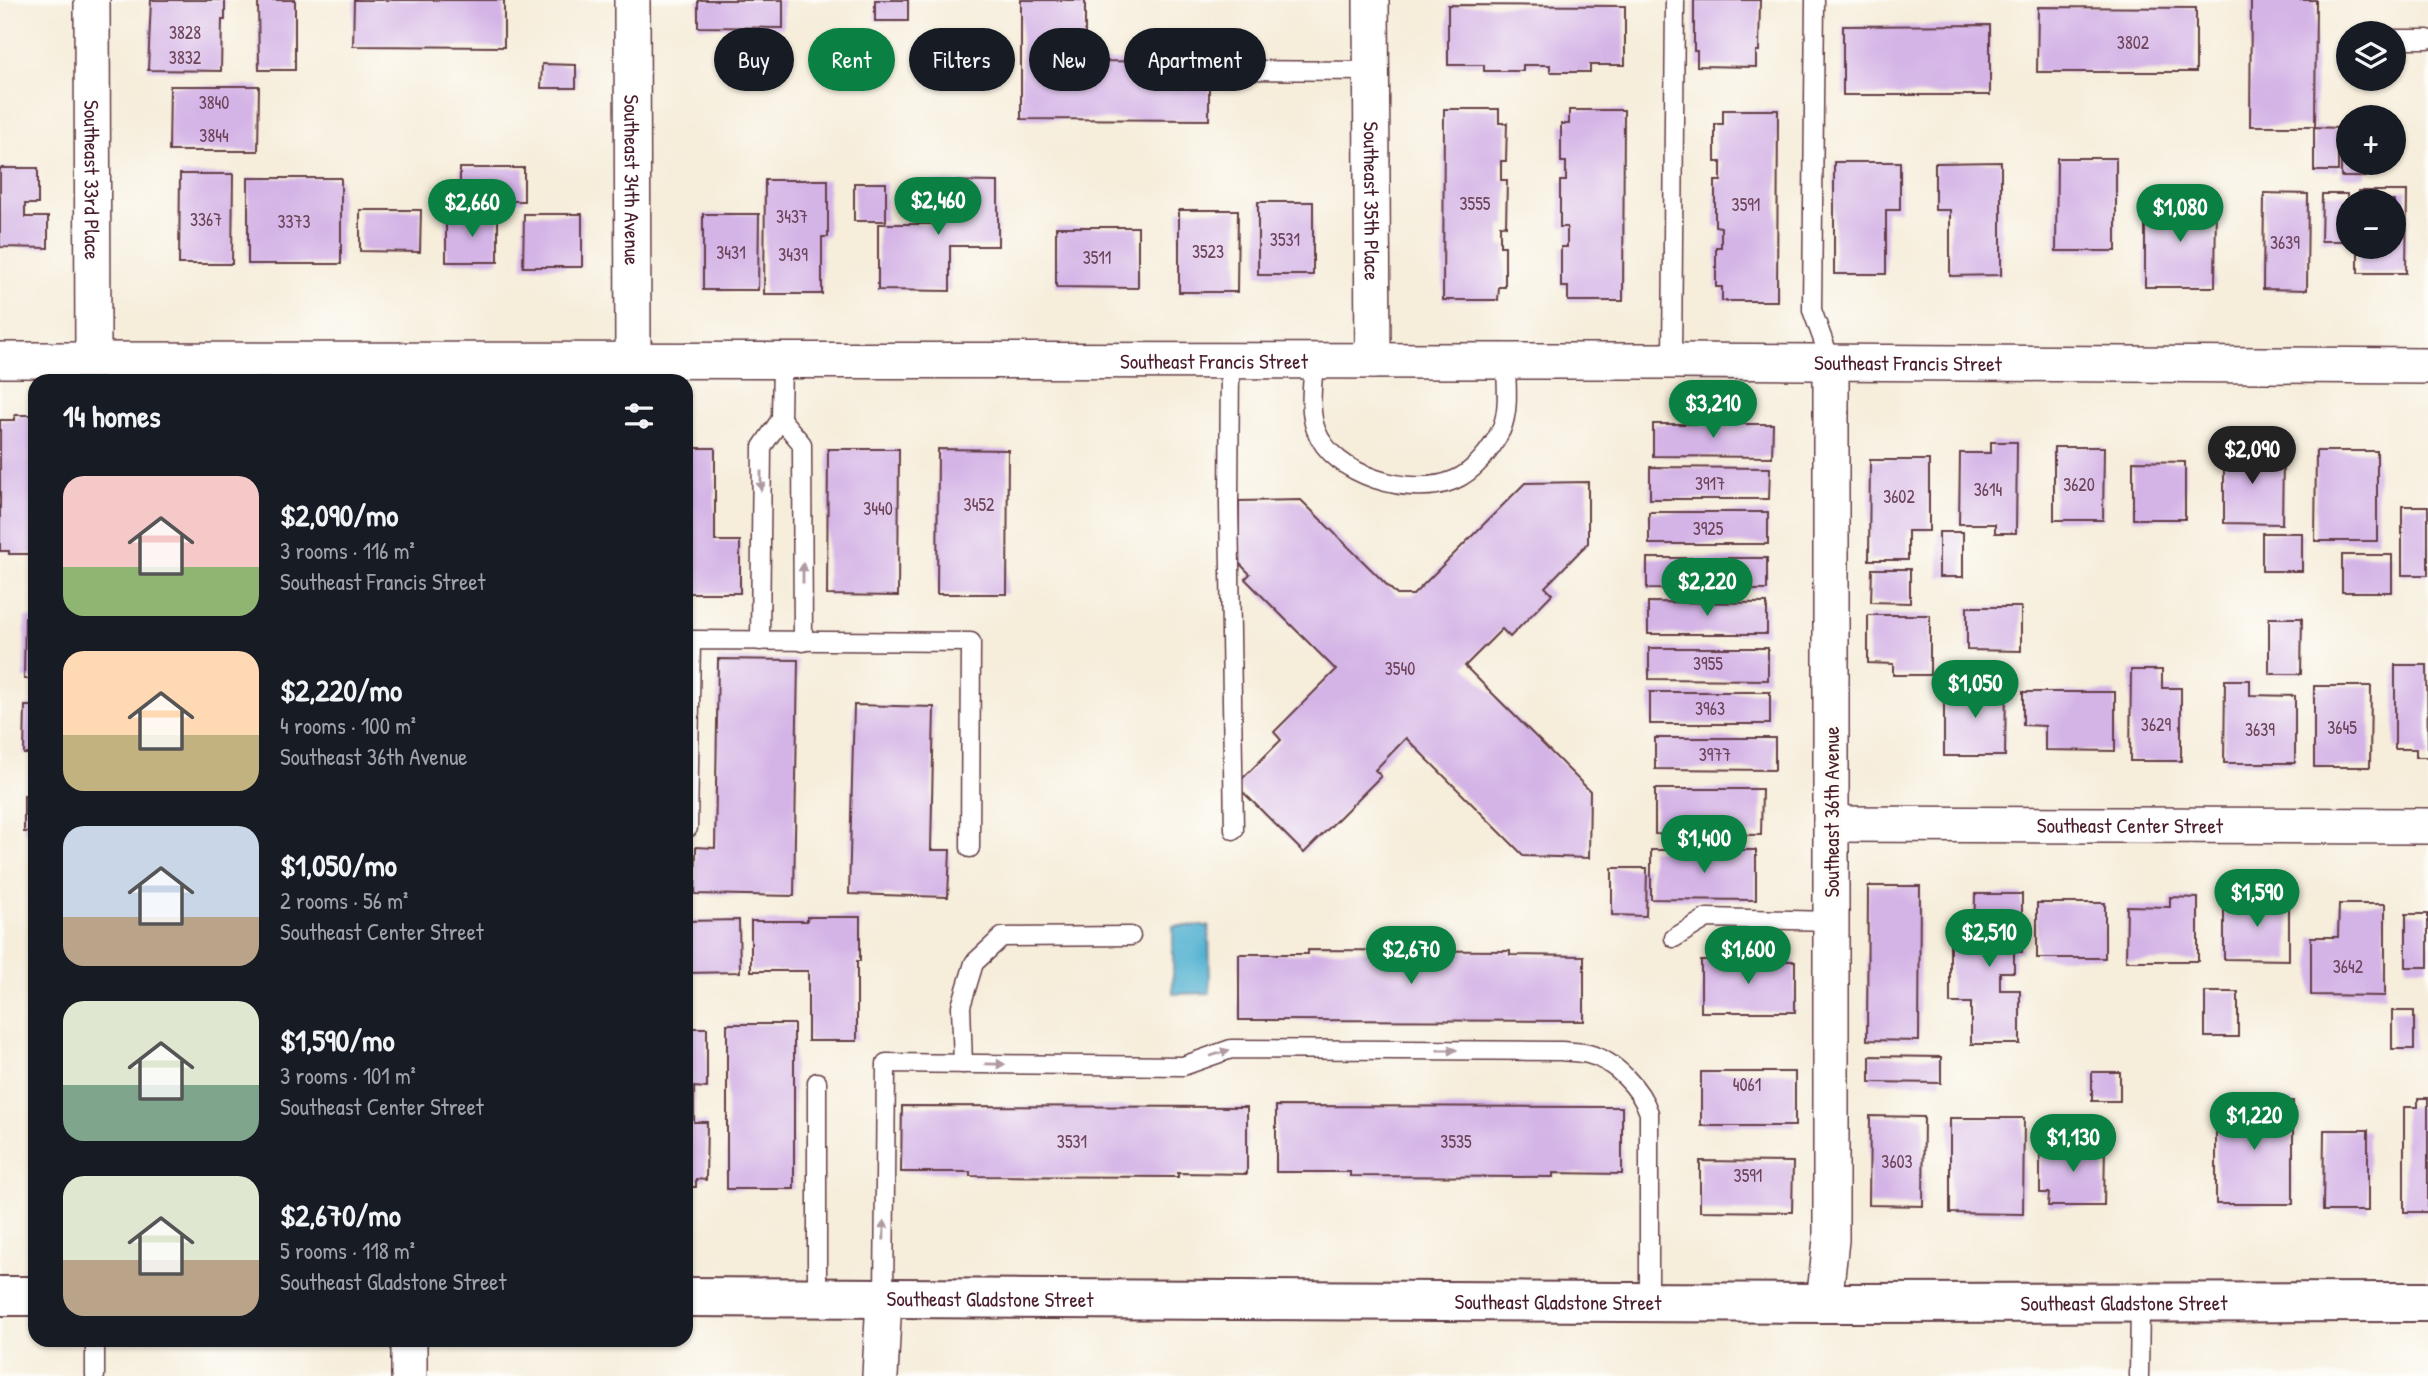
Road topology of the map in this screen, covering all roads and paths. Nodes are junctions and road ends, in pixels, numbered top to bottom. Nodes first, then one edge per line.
1 (92, 0) edge
2 (632, 0) edge
3 (1371, 0) edge
4 (1675, 0) edge
5 (1815, 0) edge
6 (2406, 39) edge
7 (2428, 39) edge
8 (1266, 70) edge
9 (1371, 71) junction
10 (0, 360) edge
11 (93, 360) junction
12 (633, 360) junction
13 (782, 361) junction
14 (1230, 361) junction
15 (1314, 361) junction
16 (1373, 361) junction
17 (1506, 361) junction
18 (1672, 361) junction
19 (1832, 362) junction
20 (2428, 366) edge
21 (404, 371) edge
22 (782, 419) junction
23 (693, 640) edge
24 (760, 641) junction
25 (803, 642) junction
26 (1832, 824) junction
27 (2428, 826) edge
28 (1234, 830) dead end
29 (970, 848) dead end
30 (1832, 921) junction
31 (1132, 936) dead end
32 (1675, 938) dead end
33 (963, 1064) junction
34 (817, 1082) dead end
35 (0, 1296) edge
36 (28, 1296) edge
37 (693, 1297) edge
38 (817, 1298) junction
39 (884, 1298) junction
40 (1649, 1301) junction
41 (2428, 1302) edge
42 (1824, 1303) junction
43 (2140, 1304) junction
44 (95, 1347) edge
45 (409, 1347) edge
46 (95, 1376) edge
47 (409, 1376) edge
48 (880, 1376) edge
49 (2139, 1376) edge

1 - 11 street, Southeast 33rd Place
2 - 12 street, Southeast 34th Avenue
3 - 9 street, Southeast 35th Place
4 - 18 lane
5 - 19 lane
6 - 7 lane
8 - 9 lane
9 - 16 street, Southeast 35th Place
10 - 11 street, Southeast Francis Street
11 - 21 street, Southeast Francis Street
12 - 13 street, Southeast Francis Street
12 - 21 street, Southeast Francis Street
13 - 14 street, Southeast Francis Street
13 - 22 lane
14 - 15 street, Southeast Francis Street
14 - 28 lane
15 - 16 street, Southeast Francis Street
15 - 17 lane
16 - 17 street, Southeast Francis Street
17 - 18 street, Southeast Francis Street
18 - 19 street, Southeast Francis Street
19 - 20 street, Southeast Francis Street
19 - 26 street, Southeast 36th Avenue
22 -> 24 lane
25 -> 22 lane
23 - 24 lane
24 - 25 lane
25 - 29 lane
26 - 27 street, Southeast Center Street
26 - 30 street, Southeast 36th Avenue
30 - 32 lane
30 - 42 street, Southeast 36th Avenue
31 - 33 lane
39 -> 33 lane
33 -> 40 lane
34 - 38 lane
35 - 36 street
37 - 38 street, Southeast Gladstone Street
38 - 39 street, Southeast Gladstone Street
39 - 40 street, Southeast Gladstone Street
39 - 48 street
40 - 42 street, Southeast Gladstone Street
41 - 43 street, Southeast Gladstone Street
42 - 43 street, Southeast Gladstone Street
43 - 49 lane
44 - 46 lane
45 - 47 street

